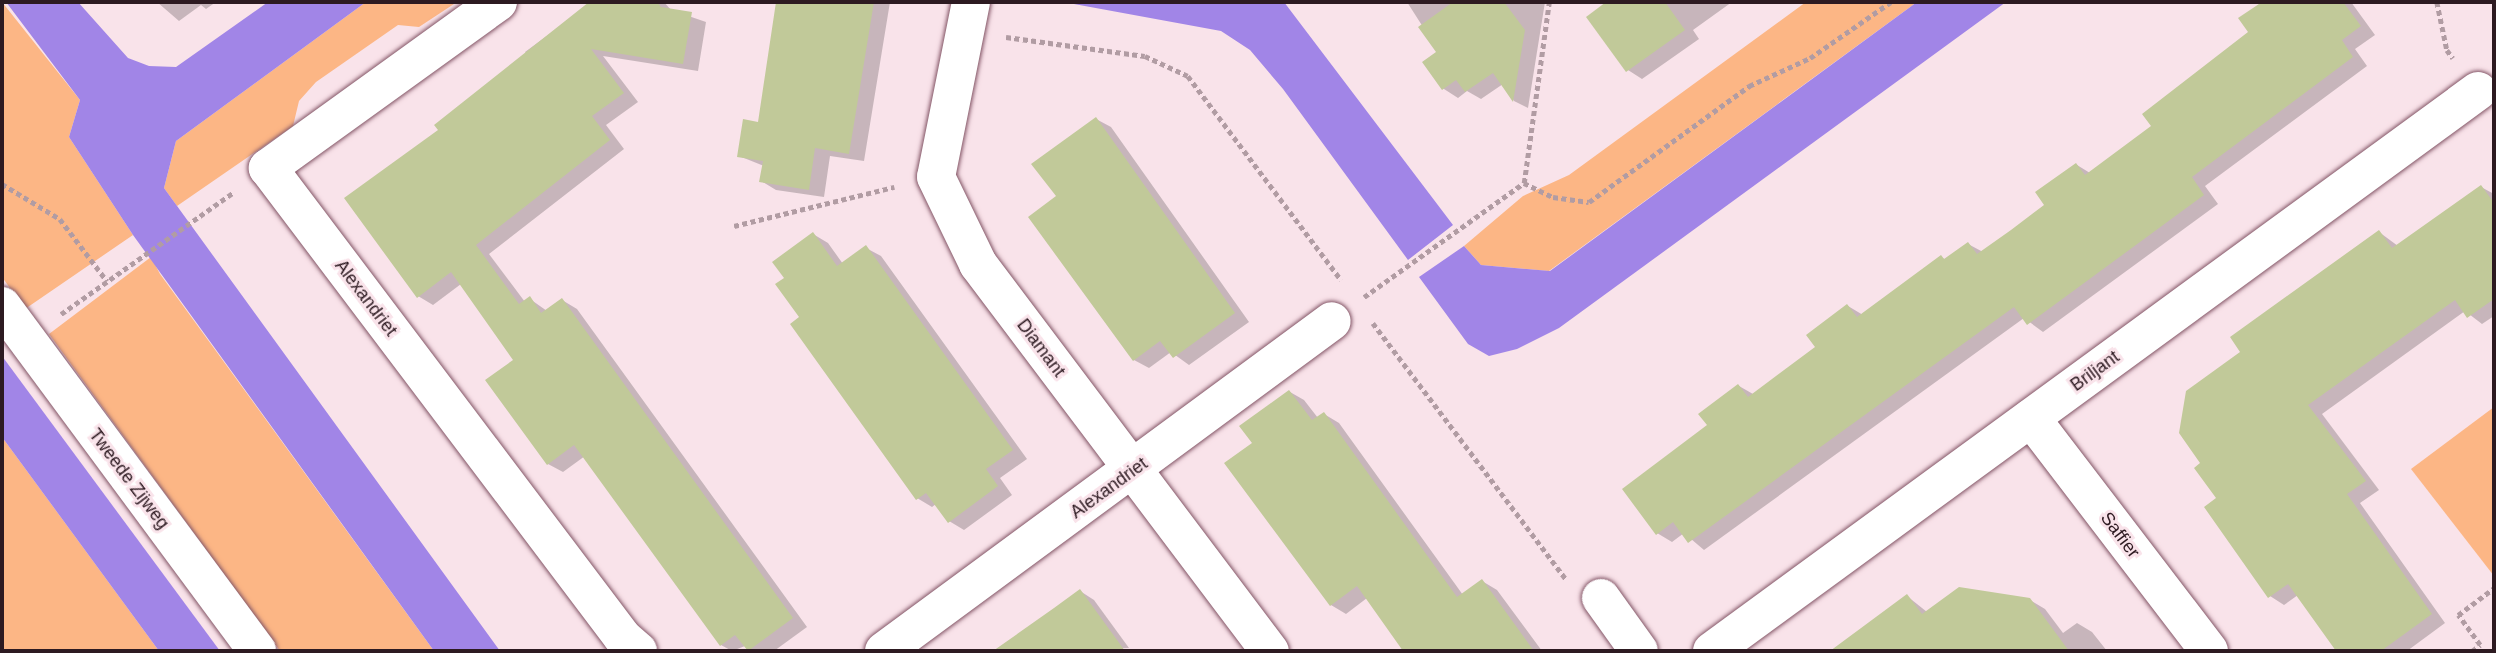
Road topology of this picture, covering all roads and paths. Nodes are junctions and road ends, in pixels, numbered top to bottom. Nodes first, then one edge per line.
1 (498, 2) edge
2 (1549, 2) edge
3 (1891, 2) edge
4 (969, 17) edge
5 (2478, 91) dead end
6 (936, 177) junction
7 (1524, 183) junction
8 (2, 184) edge
9 (202, 215) dead end
10 (734, 226) dead end
11 (107, 281) junction
12 (2, 306) edge
13 (1351, 306) junction
14 (26, 339) junction
15 (2031, 418) junction
16 (1134, 470) junction
17 (2494, 588) edge
18 (1601, 598) joint
19 (257, 651) edge
20 (638, 651) edge
21 (884, 651) edge
22 (1270, 651) edge
23 (1639, 651) edge
24 (1712, 651) edge
25 (2209, 651) edge
26 (2472, 651) edge

1 - 20 street, Alexandriet
2 - 7 path
3 - 7 path
4 - 6 street
4 - 13 path
5 - 15 street, Briljant
6 - 10 path
6 - 16 street, Diamant
7 - 13 path
8 - 11 path
9 - 11 path
11 - 14 path
12 - 14 street, Tweede Zijweg
13 - 16 street, Alexandriet
13 - 18 path
14 - 19 street, Tweede Zijweg
15 - 24 street, Briljant
15 - 25 street, Saffier
16 - 21 street, Alexandriet
16 - 22 street, Diamant
17 - 26 path
18 - 23 street

